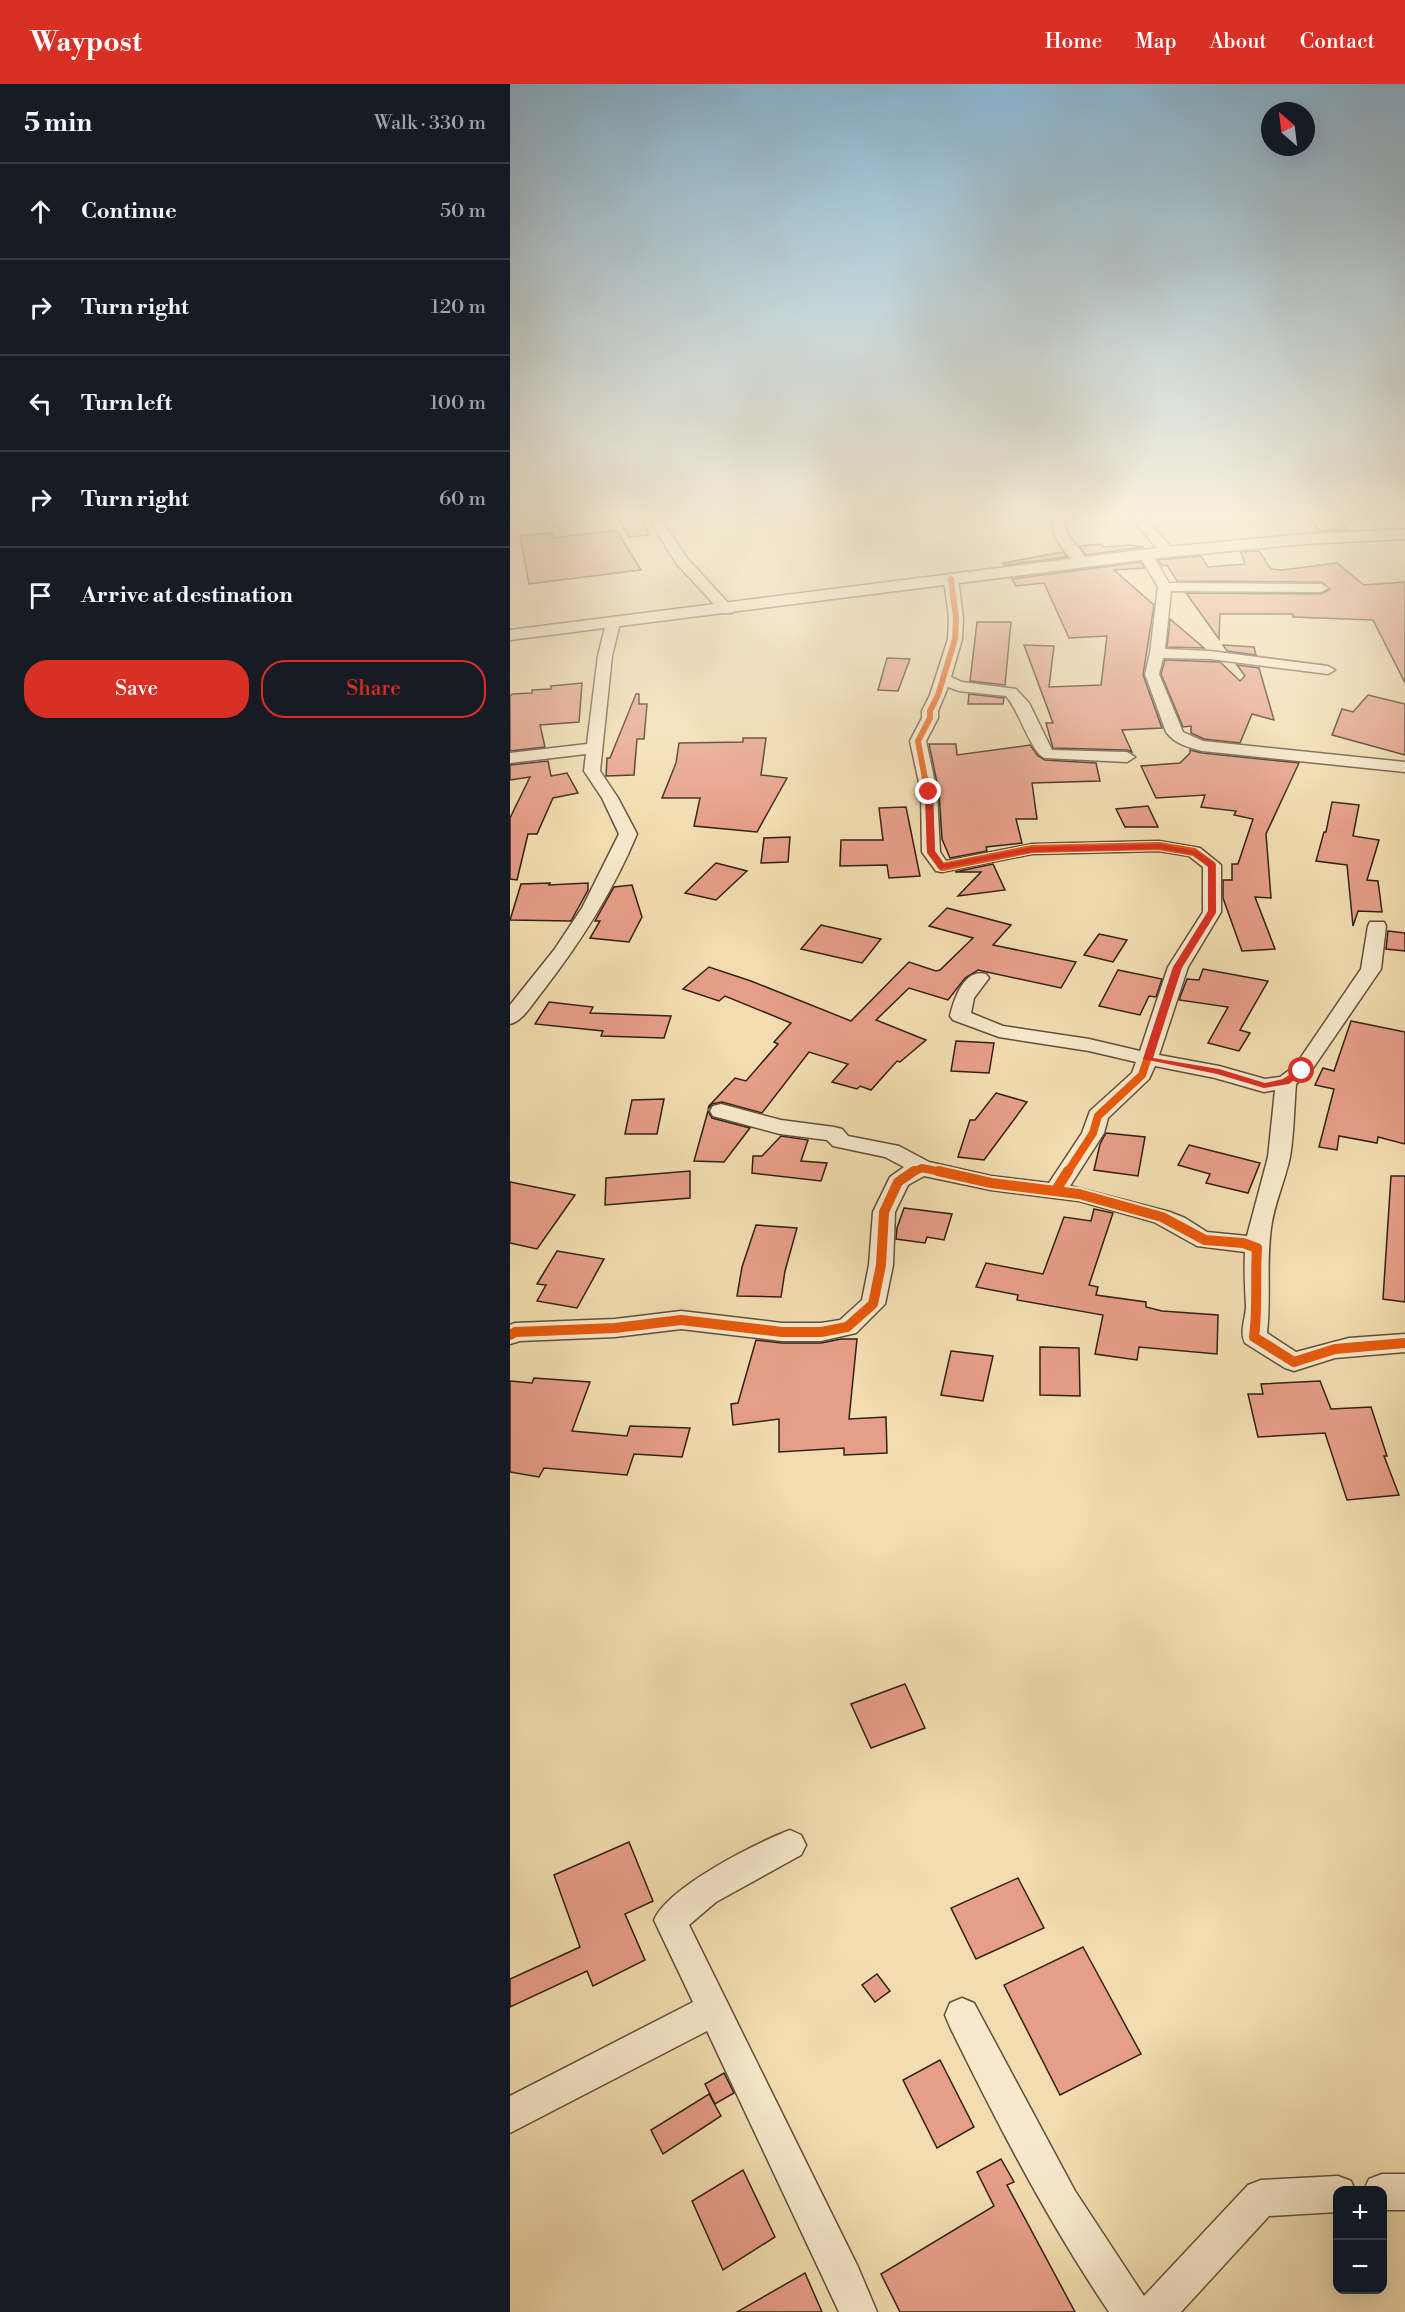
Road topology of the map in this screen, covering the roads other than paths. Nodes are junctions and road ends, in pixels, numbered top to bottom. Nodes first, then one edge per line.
1 (640, 620) edge
2 (956, 620) edge
3 (1161, 620) edge
4 (613, 623) junction
5 (510, 635) edge
6 (1157, 653) junction
7 (1328, 670) dead end
8 (943, 679) junction
9 (595, 748) junction
10 (1127, 757) dead end
11 (510, 758) edge
12 (1405, 767) edge
13 (1377, 926) dead end
14 (979, 978) dead end
15 (510, 1018) edge
16 (1148, 1059) junction
17 (1286, 1082) junction
18 (721, 1111) dead end
19 (922, 1168) junction
20 (1056, 1190) junction
21 (1257, 1248) junction
22 (510, 1335) edge
23 (1405, 1343) edge
24 (790, 1845) dead end
25 (714, 2009) junction
26 (962, 2014) dead end
27 (510, 2115) edge
28 (1387, 2192) edge
29 (1405, 2192) edge
30 (1333, 2194) edge
31 (858, 2312) edge
32 (1132, 2312) edge
33 (1155, 2312) edge

1 - 4 street
2 - 8 street
3 - 6 street
4 - 5 street
4 - 9 street
6 - 7 street
6 - 12 street
8 - 10 street
8 - 16 street
9 - 11 street
9 - 15 street
13 - 17 street
14 - 16 street
16 - 17 street
16 - 20 street
17 - 21 street
18 - 19 street
19 - 20 street
19 - 22 street
20 - 21 street
21 - 23 street
24 - 25 street
25 - 27 street
25 - 31 street
26 - 32 street
28 - 29 street
30 - 33 street

